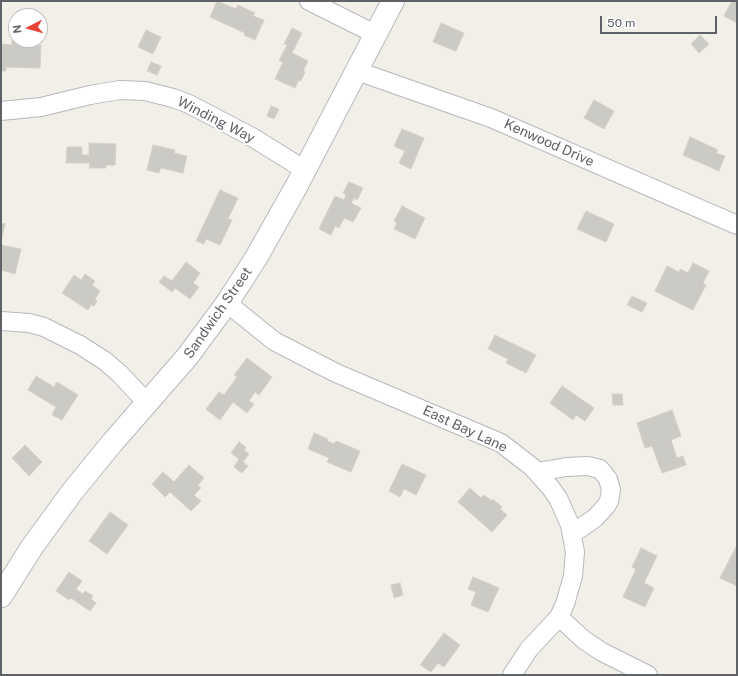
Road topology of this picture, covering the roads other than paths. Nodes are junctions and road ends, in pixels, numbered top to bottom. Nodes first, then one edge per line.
1 (309, 1) edge
2 (393, 1) edge
3 (375, 34) junction
4 (357, 71) junction
5 (1, 111) edge
6 (305, 170) junction
7 (737, 225) edge
8 (227, 303) junction
9 (1, 320) edge
10 (148, 403) junction
11 (537, 472) junction
12 (572, 534) junction
13 (1, 596) edge
14 (559, 617) junction
15 (512, 675) edge
16 (648, 675) edge

1 - 3 street
2 - 3 street, Sandwich Street
3 - 4 street, Sandwich Street
4 - 6 street, Sandwich Street
4 - 7 street, Kenwood Drive
5 - 6 street, Winding Way
6 - 8 street, Sandwich Street
8 - 10 street, Sandwich Street
8 - 11 street, East Bay Lane
9 - 10 street
10 - 13 street, Sandwich Street
11 - 12 street, East Bay Lane
11 - 12 street
12 - 14 street, East Bay Lane
14 - 15 street, East Bay Lane
14 - 16 street

